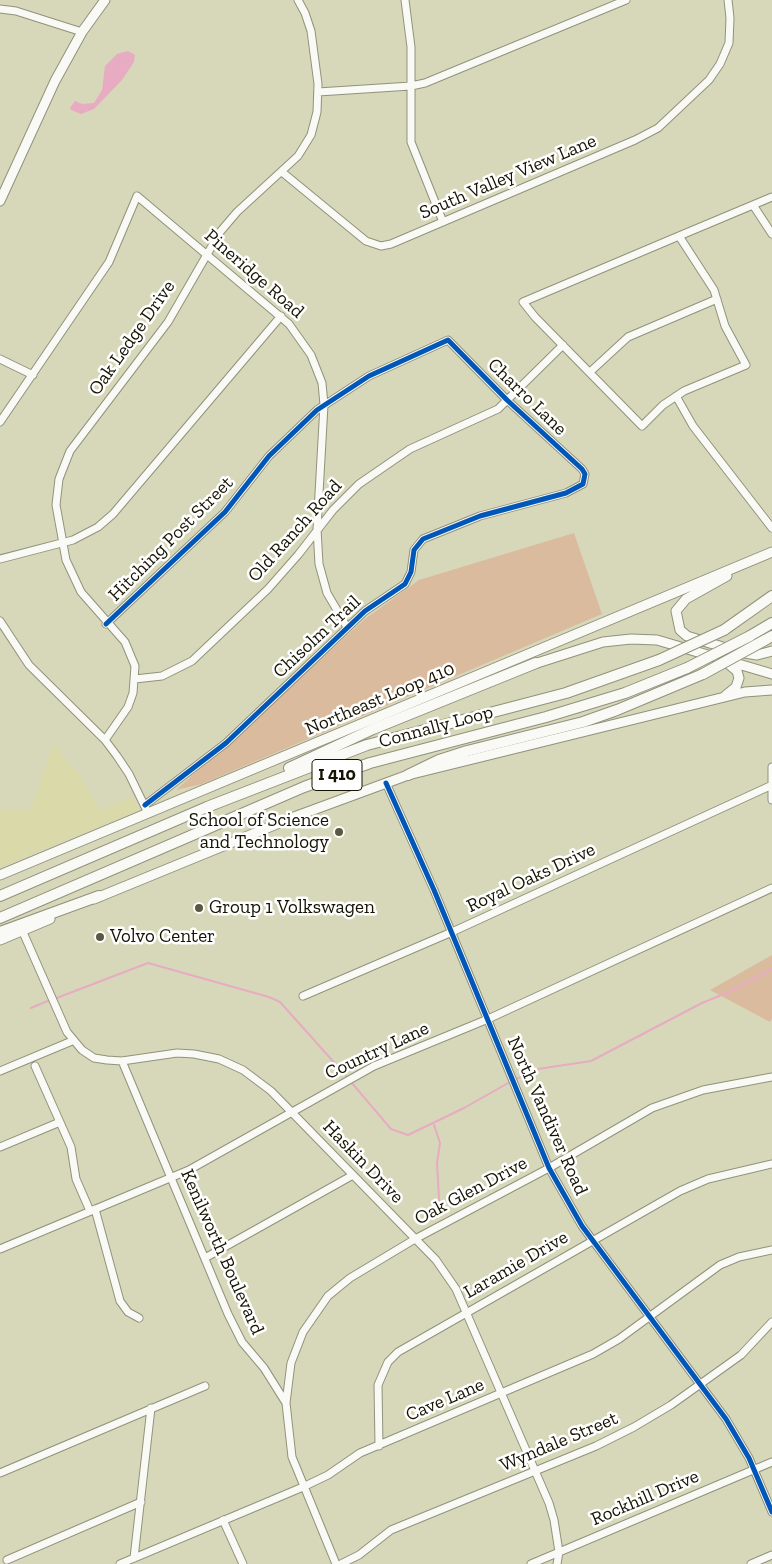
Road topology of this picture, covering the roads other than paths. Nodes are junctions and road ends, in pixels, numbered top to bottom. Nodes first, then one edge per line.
1 (105, 0) edge
2 (298, 0) edge
3 (405, 0) edge
4 (626, 0) edge
5 (728, 0) edge
6 (0, 9) edge
7 (82, 32) junction
8 (411, 86) junction
9 (318, 92) junction
10 (282, 172) junction
11 (772, 197) edge
12 (0, 201) edge
13 (753, 205) junction
14 (443, 222) junction
15 (772, 234) edge
16 (679, 236) junction
17 (206, 255) junction
18 (717, 299) junction
19 (281, 316) junction
20 (448, 340) joint
21 (563, 345) junction
22 (0, 359) edge
23 (590, 372) junction
24 (32, 375) junction
25 (676, 396) junction
26 (506, 400) junction
27 (324, 405) junction
28 (0, 422) edge
29 (585, 474) joint
30 (772, 528) edge
31 (317, 529) junction
32 (62, 542) junction
33 (772, 552) edge
34 (760, 557) junction
35 (0, 559) edge
36 (772, 596) edge
37 (772, 603) edge
38 (0, 621) edge
39 (772, 623) edge
40 (106, 624) junction
41 (348, 627) junction
42 (724, 630) junction
43 (769, 638) edge
44 (772, 651) edge
45 (721, 659) junction
46 (536, 663) junction
47 (772, 674) edge
48 (135, 679) junction
49 (772, 690) edge
50 (724, 697) junction
51 (402, 705) junction
52 (104, 740) junction
53 (772, 767) edge
54 (408, 775) junction
55 (386, 783) junction
56 (770, 786) junction
57 (772, 800) edge
58 (145, 805) junction
59 (206, 808) junction
60 (149, 814) junction
61 (0, 876) edge
62 (772, 888) edge
63 (0, 896) edge
64 (99, 896) junction
65 (0, 918) edge
66 (22, 930) junction
67 (0, 932) edge
68 (452, 932) junction
69 (0, 940) edge
70 (303, 996) dead end
71 (488, 1019) junction
72 (72, 1041) junction
73 (122, 1061) junction
74 (35, 1066) dead end
75 (0, 1071) edge
76 (772, 1077) edge
77 (292, 1112) junction
78 (60, 1122) junction
79 (0, 1147) edge
80 (772, 1164) edge
81 (549, 1168) junction
82 (353, 1174) junction
83 (171, 1177) junction
84 (92, 1210) junction
85 (415, 1239) junction
86 (592, 1240) junction
87 (0, 1249) edge
88 (772, 1250) edge
89 (205, 1258) junction
90 (466, 1313) junction
91 (650, 1316) junction
92 (139, 1318) dead end
93 (771, 1324) edge
94 (700, 1385) junction
95 (205, 1386) dead end
96 (501, 1394) junction
97 (286, 1403) junction
98 (151, 1408) junction
99 (379, 1446) junction
100 (772, 1462) edge
101 (754, 1470) junction
102 (534, 1471) junction
103 (0, 1473) edge
104 (303, 1487) junction
105 (141, 1502) junction
106 (772, 1512) edge
107 (223, 1520) junction
108 (559, 1552) junction
109 (772, 1555) edge
110 (134, 1558) junction
111 (6, 1560) dead end
112 (120, 1564) edge
113 (243, 1564) edge
114 (336, 1564) edge
115 (341, 1564) edge
116 (531, 1564) edge
117 (558, 1564) edge
118 (751, 1564) edge

1 - 7 main road
2 - 9 street, Oak Ledge Drive
3 - 8 street
4 - 8 street
5 - 14 street, South Valley View Lane
6 - 7 street
7 - 12 main road
8 - 9 street
8 - 14 street
9 - 10 street, Oak Ledge Drive
10 - 14 street, South Valley View Lane
10 - 17 street, Oak Ledge Drive
11 - 13 street
13 - 15 street
13 - 16 street
16 - 18 street
16 - 21 street
17 - 19 street, Pineridge Road
17 - 24 street, Pineridge Road
17 - 32 street, Oak Ledge Drive
18 - 23 street
18 - 25 street
19 - 27 street, Pineridge Road
19 - 32 street
20 - 26 street, Charro Lane
20 - 27 street, Hitching Post Street
21 - 23 street
21 - 26 street, Old Ranch Road
22 - 24 street
23 - 25 street
24 - 28 street
25 - 30 street
26 - 29 street, Charro Lane
26 - 31 street, Old Ranch Road
27 - 31 street, Pineridge Road
27 - 40 street, Hitching Post Street
29 - 41 street, Chisolm Trail
31 - 41 street, Pineridge Road
31 - 48 street, Old Ranch Road
32 - 35 street
32 - 40 street, Oak Ledge Drive
33 - 34 main road, Northeast Loop 410
34 - 44 main road
34 - 51 main road, Northeast Loop 410
36 - 42 highway
37 - 42 highway, Connally Loop / I 410
38 - 52 street
39 - 65 highway, Connally Loop / I 410, bridge
40 - 48 street, Oak Ledge Drive
41 - 58 street, Chisolm Trail
42 - 59 highway, Connally Loop / I 410, bridge
43 - 54 highway, bridge
45 - 46 main road
45 - 47 main road
45 - 50 main road
46 - 51 main road
46 - 59 highway
48 - 52 street
49 - 50 main road
50 - 54 main road
51 - 60 main road, Northeast Loop 410
52 - 58 street
53 - 56 street
54 - 55 main road
55 - 64 main road
55 - 68 street, North Vandiver Road
56 - 57 street
56 - 68 street, Royal Oaks Drive
58 - 60 street
59 - 63 highway, Connally Loop / I 410
60 - 61 main road, Northeast Loop 410
62 - 71 street, Country Lane
64 - 66 main road
64 - 67 highway
66 - 69 main road
66 - 72 street, Haskin Drive
68 - 70 street, Royal Oaks Drive
68 - 71 street, North Vandiver Road
71 - 77 street, Country Lane
71 - 81 street, North Vandiver Road
72 - 73 street, Haskin Drive
72 - 75 street
73 - 77 street, Haskin Drive
73 - 83 street, Kenilworth Boulevard
74 - 78 street
76 - 81 street, Oak Glen Drive
77 - 82 street, Haskin Drive
77 - 83 street, Country Lane
78 - 79 street
78 - 84 street
80 - 86 street, Laramie Drive
81 - 85 street, Oak Glen Drive
81 - 86 street, North Vandiver Road
82 - 85 street, Haskin Drive
82 - 89 street
83 - 84 street, Country Lane
83 - 89 street, Kenilworth Boulevard
84 - 87 street, Country Lane
84 - 92 street
85 - 90 street, Haskin Drive
85 - 97 street, Oak Glen Drive
86 - 90 street, Laramie Drive
86 - 91 street, North Vandiver Road
88 - 91 street, Cave Lane
89 - 97 street, Kenilworth Boulevard
90 - 96 street, Haskin Drive
90 - 99 street, Laramie Drive
91 - 94 street, North Vandiver Road
91 - 96 street, Cave Lane
93 - 94 street, Wyndale Street
94 - 101 street, North Vandiver Road
94 - 102 street, Wyndale Street
95 - 98 street
96 - 99 street, Cave Lane
96 - 102 street, Haskin Drive
97 - 104 street, Kenilworth Boulevard
98 - 103 street
98 - 105 street
99 - 104 street, Cave Lane
100 - 101 street, Rockhill Drive
101 - 106 street, North Vandiver Road
101 - 108 street, Rockhill Drive
102 - 108 street, Haskin Drive
102 - 115 street, Wyndale Street
104 - 107 street, Cave Lane
104 - 114 street, Kenilworth Boulevard
105 - 110 street
105 - 111 street
107 - 110 street, Cave Lane
107 - 113 street
108 - 116 street, Rockhill Drive
108 - 117 street, Haskin Drive
109 - 118 street
110 - 112 street, Cave Lane

